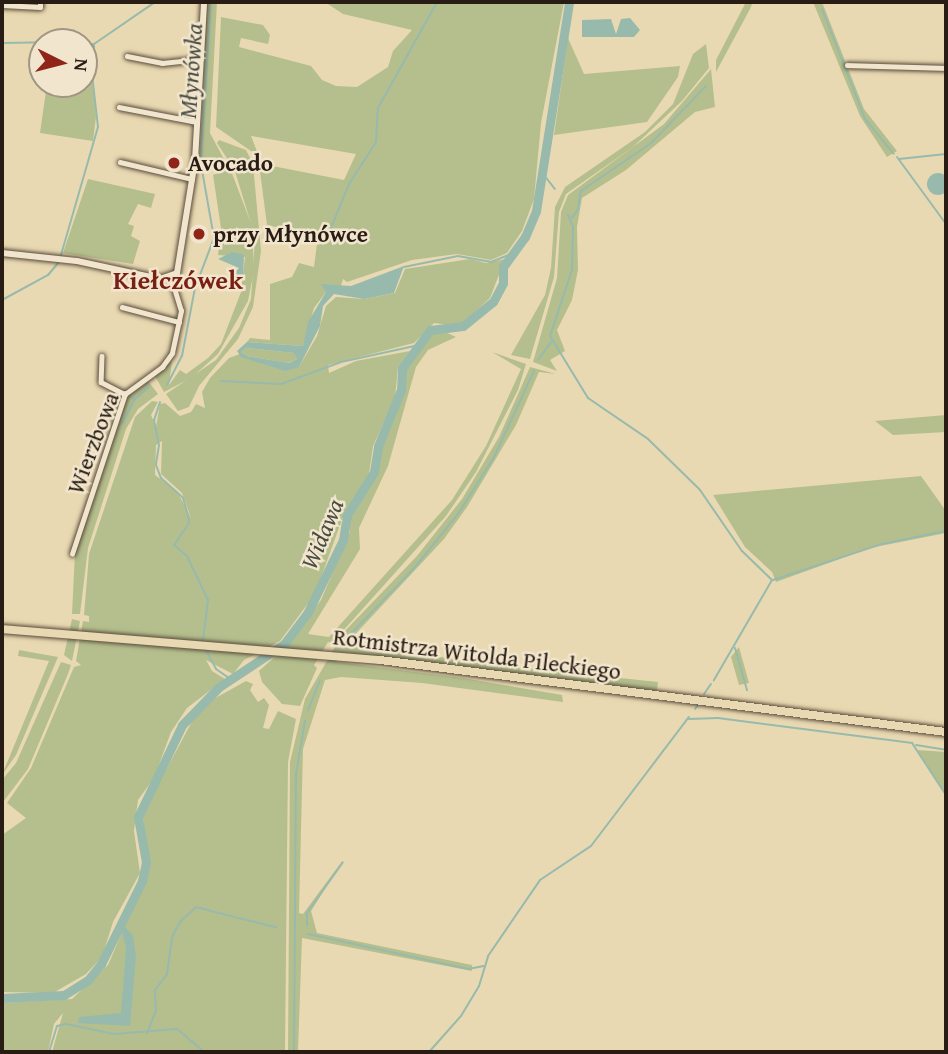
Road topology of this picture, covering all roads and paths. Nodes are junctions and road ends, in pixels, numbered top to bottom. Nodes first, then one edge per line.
1 (40, 2) edge
2 (204, 2) edge
3 (2, 5) edge
4 (127, 56) dead end
5 (202, 59) junction
6 (847, 65) dead end
7 (946, 68) edge
8 (119, 107) dead end
9 (198, 122) junction
10 (120, 162) dead end
11 (192, 178) junction
12 (2, 253) edge
13 (171, 278) junction
14 (122, 307) dead end
15 (179, 322) junction
16 (102, 356) dead end
17 (125, 394) junction
18 (72, 554) dead end
19 (2, 629) edge
20 (946, 732) edge

1 - 3 street
2 - 5 street
4 - 5 street
5 - 9 street
6 - 7 street
8 - 9 street
9 - 11 street
10 - 11 street
11 - 13 street
12 - 13 street
13 - 15 street, Wierzbowa
14 - 15 street
15 - 17 street, Wierzbowa
16 - 17 street
17 - 18 street, Wierzbowa
19 - 20 main road, Rotmistrza Witolda Pileckiego

